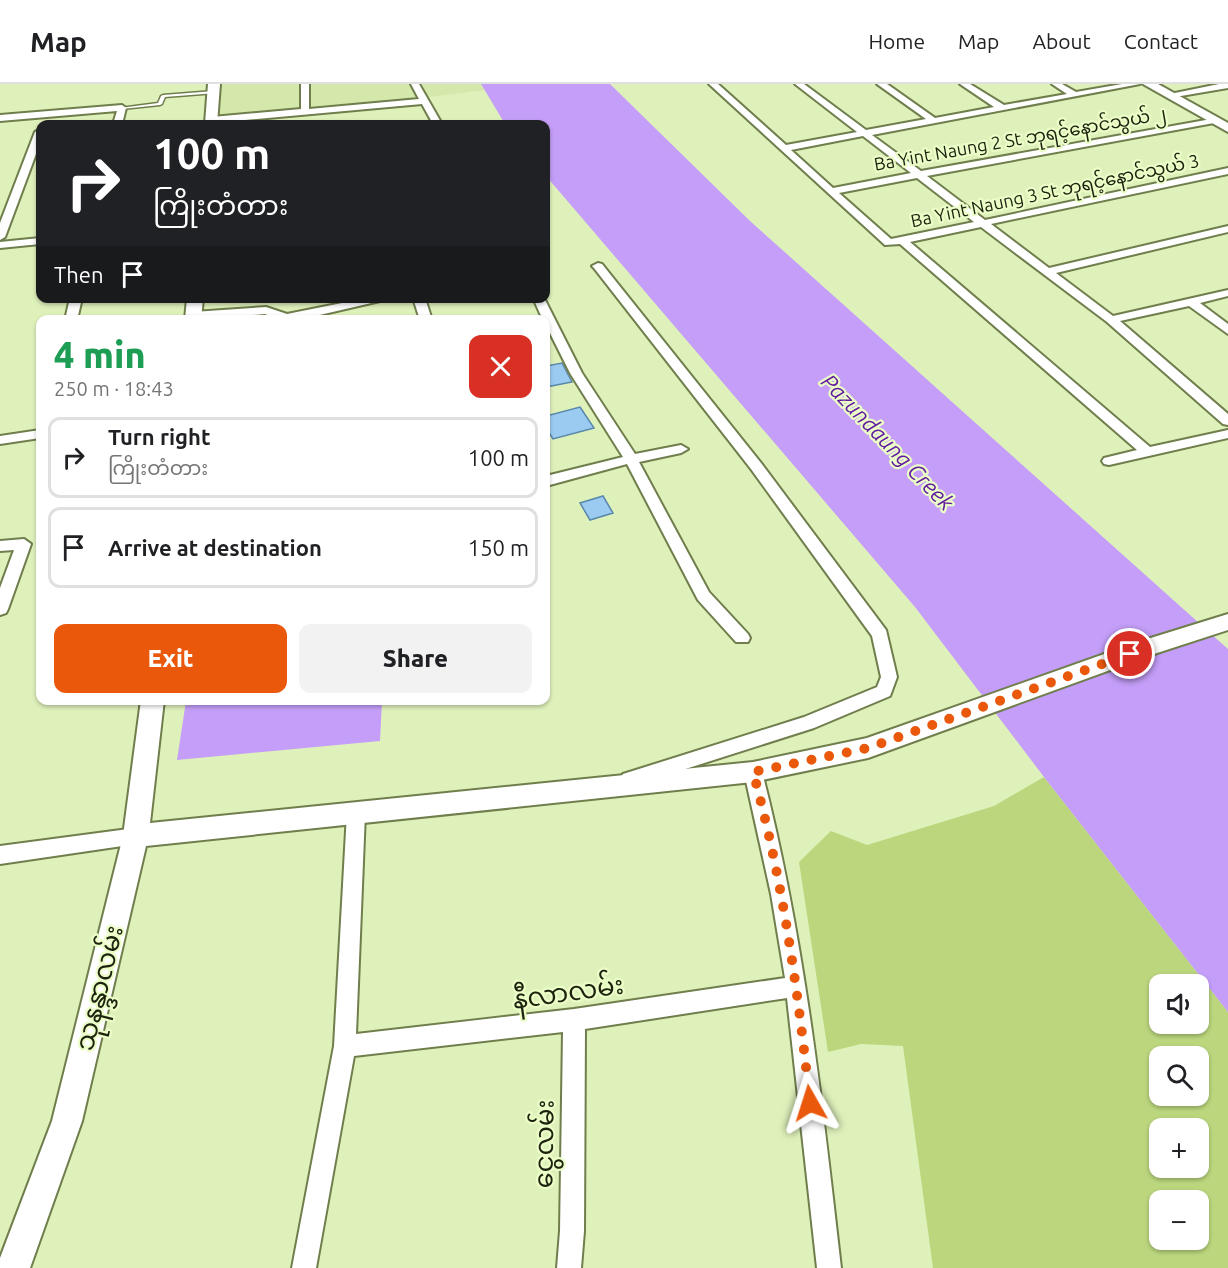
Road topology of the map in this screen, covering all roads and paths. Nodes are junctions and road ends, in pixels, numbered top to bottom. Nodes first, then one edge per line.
1 (305, 84) edge
2 (416, 84) edge
3 (713, 84) edge
4 (800, 84) edge
5 (881, 84) edge
6 (964, 84) edge
7 (1056, 84) edge
8 (1136, 84) edge
9 (1149, 84) edge
10 (1228, 85) edge
11 (214, 88) edge
12 (1074, 95) junction
13 (1169, 95) junction
14 (424, 101) junction
15 (122, 108) junction
16 (1002, 108) junction
17 (305, 112) junction
18 (47, 114) junction
19 (0, 118) edge
20 (45, 120) edge
21 (119, 120) edge
22 (211, 120) edge
23 (230, 120) edge
24 (435, 120) edge
25 (1214, 120) junction
26 (934, 121) junction
27 (1228, 128) edge
28 (865, 133) junction
29 (36, 142) edge
30 (784, 148) junction
31 (1228, 171) edge
32 (917, 175) junction
33 (831, 191) junction
34 (981, 223) junction
35 (1228, 229) edge
36 (0, 237) edge
37 (36, 242) edge
38 (896, 242) junction
39 (0, 245) edge
40 (598, 266) dead end
41 (1047, 272) junction
42 (1228, 292) edge
43 (1190, 301) junction
44 (364, 303) edge
45 (217, 315) edge
46 (283, 315) edge
47 (306, 315) edge
48 (1111, 320) junction
49 (550, 322) edge
50 (1228, 330) edge
51 (1228, 421) edge
52 (1228, 434) edge
53 (36, 435) edge
54 (0, 440) edge
55 (681, 449) dead end
56 (1147, 452) junction
57 (631, 459) junction
58 (1109, 461) dead end
59 (550, 480) edge
60 (0, 546) edge
61 (0, 609) edge
62 (1228, 622) edge
63 (742, 638) dead end
64 (152, 705) edge
65 (759, 771) junction
66 (599, 788) junction
67 (356, 813) junction
68 (136, 836) junction
69 (0, 855) edge
70 (797, 986) junction
71 (574, 1020) junction
72 (345, 1046) junction
73 (13, 1268) edge
74 (304, 1268) edge
75 (569, 1268) edge
76 (829, 1268) edge

1 - 17 street
2 - 14 street
3 - 30 street
4 - 28 street
5 - 26 street
6 - 16 street
7 - 12 street
8 - 12 street
9 - 13 main road
10 - 13 street
11 - 15 lane
11 - 22 main road
12 - 16 street
13 - 25 main road
14 - 17 street
14 - 24 street
15 - 18 street
15 - 21 street
16 - 26 street
17 - 23 street
18 - 19 street
18 - 20 street
25 - 27 main road
25 - 32 street, Ba Yint Naung 2 St ဘုရင့်နောင်သွယ် ၂
26 - 28 street
28 - 30 street
28 - 32 street
29 - 36 street
30 - 33 street
31 - 34 street, Ba Yint Naung 3 St ဘုရင့်နောင်သွယ် 3
32 - 33 street, Ba Yint Naung 2 St ဘုရင့်နောင်သွယ် ၂
32 - 34 street
33 - 38 street
34 - 38 street, Ba Yint Naung 3 St ဘုရင့်နောင်သွယ် 3
34 - 41 street
35 - 41 street
37 - 39 street
38 - 56 street
40 - 66 street
41 - 48 street
42 - 43 street
43 - 48 street
43 - 50 street
44 - 47 street
45 - 46 street
48 - 51 street
49 - 57 street
52 - 56 street
53 - 54 street
55 - 57 street
56 - 58 street
57 - 59 street
57 - 63 street
60 - 61 street
62 - 65 main road
64 - 68 main road, သုနန္ဒာလမ်း
65 - 66 main road
65 - 70 street
66 - 67 main road
67 - 68 main road
67 - 72 street
68 - 69 street
68 - 73 main road, သုနန္ဒာလမ်း
70 - 71 street, နီလာလမ်း
70 - 76 street
71 - 72 street, နီလာလမ်း
71 - 75 street, ငွေလမ်း
72 - 74 street

